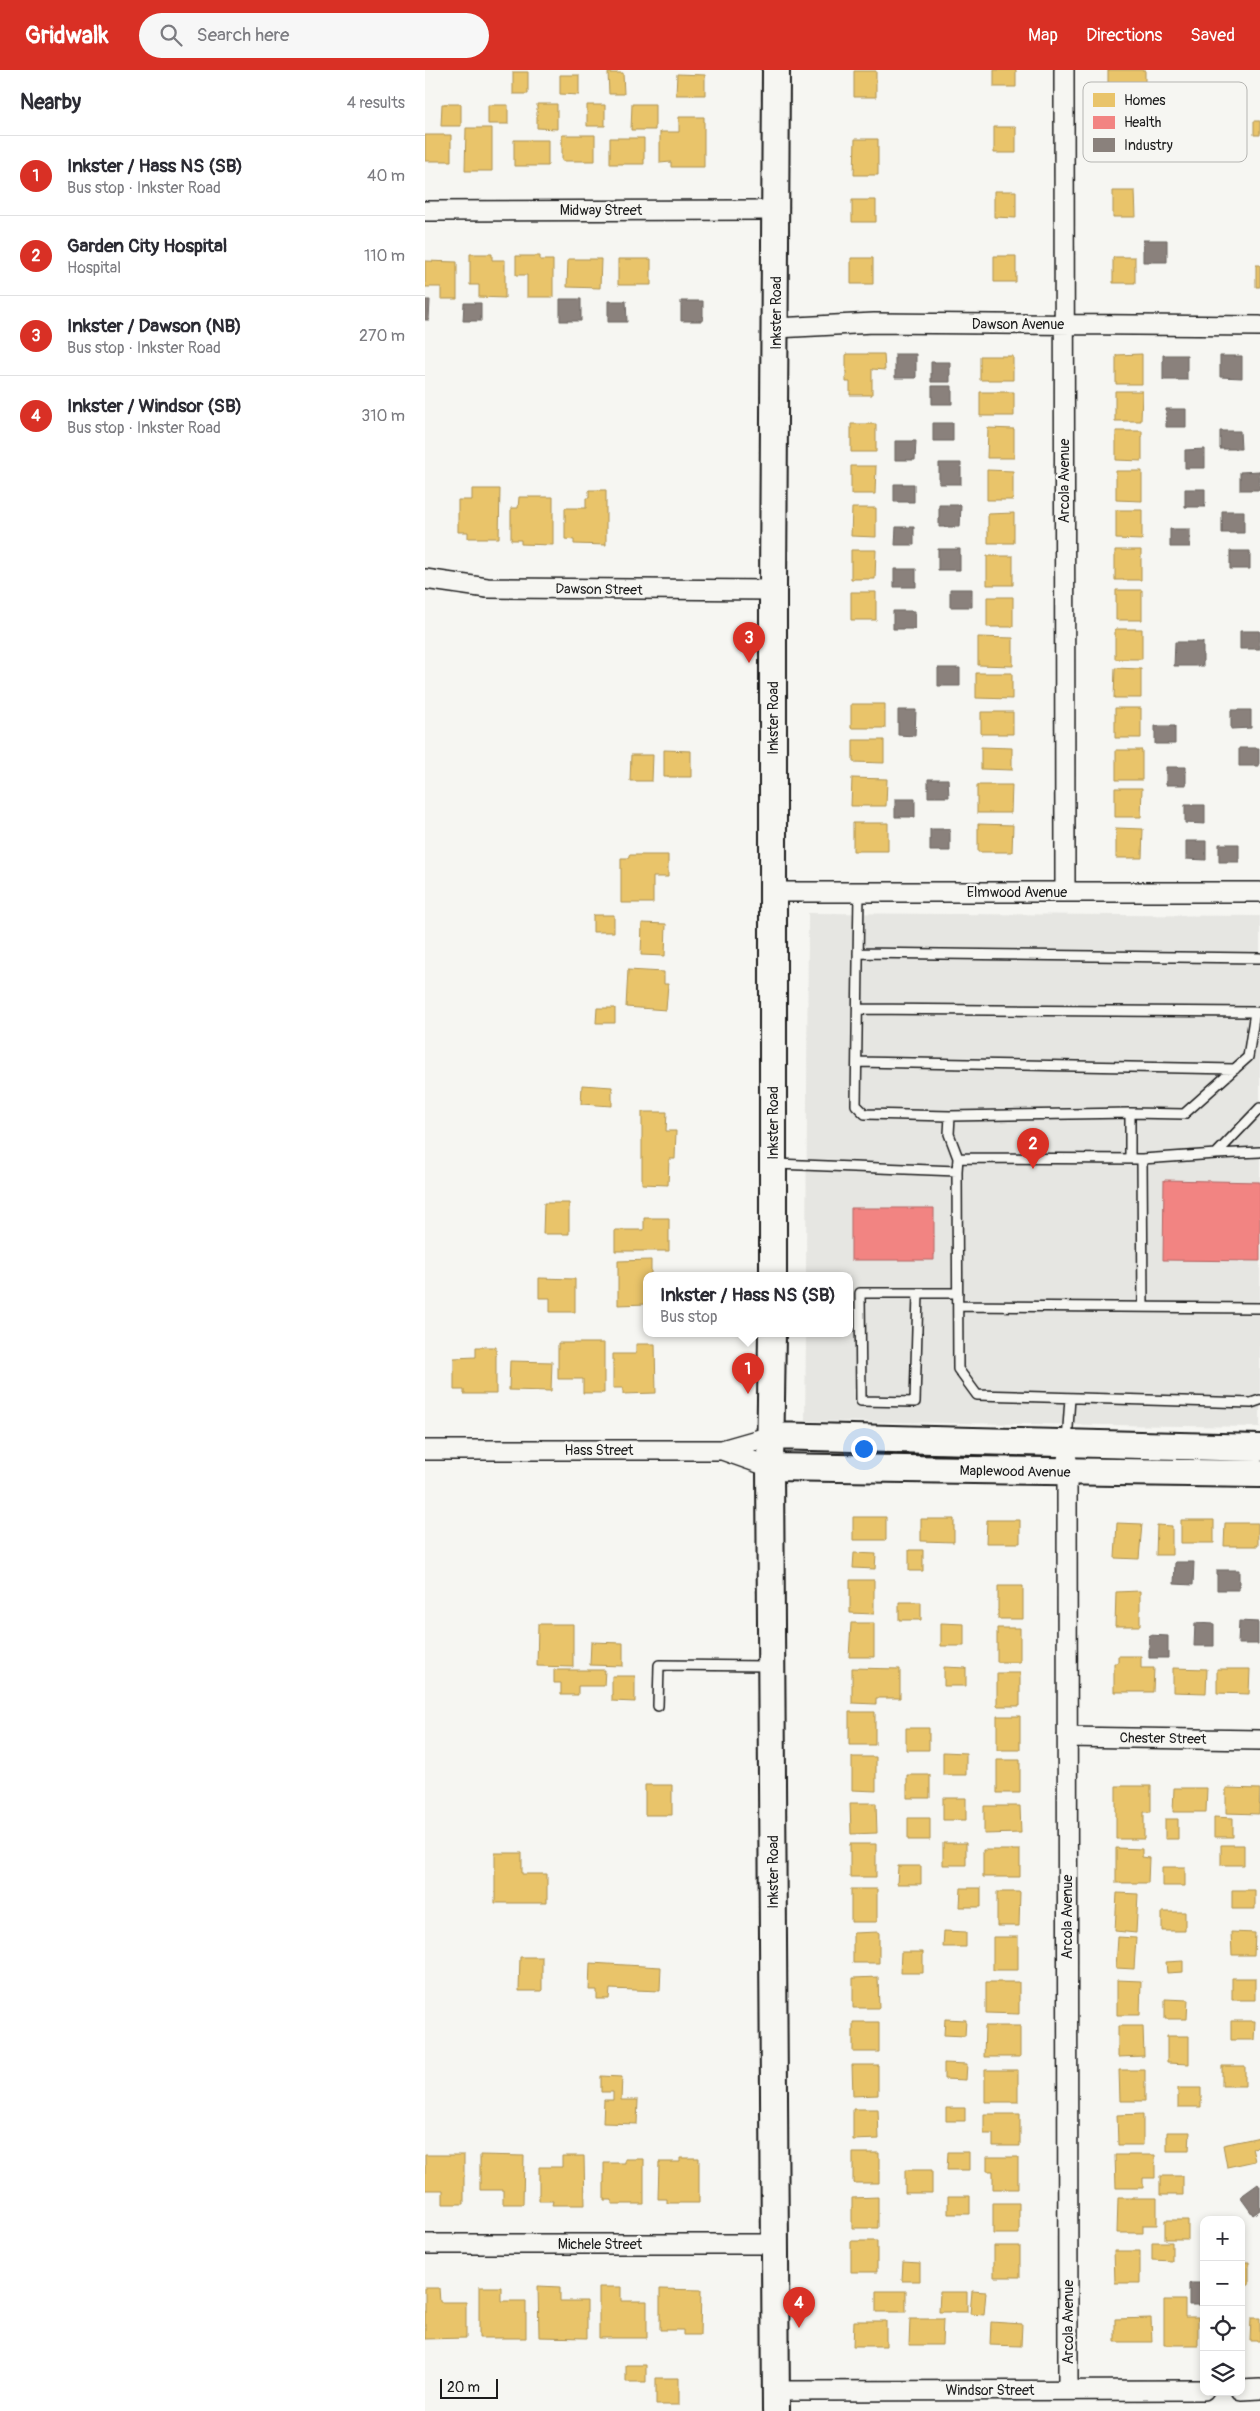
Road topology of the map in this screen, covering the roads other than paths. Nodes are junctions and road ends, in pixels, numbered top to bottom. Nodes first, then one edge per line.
1 (776, 70) edge
2 (1064, 70) edge
3 (776, 210) junction
4 (425, 211) edge
5 (1064, 325) junction
6 (1260, 326) edge
7 (776, 328) junction
8 (425, 579) edge
9 (773, 590) junction
10 (773, 892) junction
11 (859, 892) junction
12 (1065, 892) junction
13 (1260, 892) edge
14 (859, 953) junction
15 (1260, 958) edge
16 (857, 1008) junction
17 (1257, 1012) edge
18 (857, 1062) junction
19 (1235, 1069) junction
20 (1260, 1108) edge
21 (1130, 1113) junction
22 (949, 1116) junction
23 (1260, 1152) edge
24 (1216, 1154) junction
25 (957, 1158) junction
26 (1130, 1159) junction
27 (1142, 1159) junction
28 (773, 1164) junction
29 (957, 1171) junction
30 (773, 1272) edge
31 (918, 1293) junction
32 (958, 1293) junction
33 (958, 1306) junction
34 (1143, 1307) junction
35 (1260, 1308) edge
36 (772, 1337) edge
37 (1071, 1398) junction
38 (1260, 1400) edge
39 (771, 1436) junction
40 (1067, 1443) junction
41 (1260, 1448) edge
42 (425, 1450) edge
43 (723, 1450) junction
44 (770, 1468) junction
45 (1067, 1471) junction
46 (1260, 1474) edge
47 (771, 1666) junction
48 (658, 1706) dead end
49 (1067, 1737) junction
50 (1260, 1740) edge
51 (425, 2244) edge
52 (776, 2244) junction
53 (1068, 2390) junction
54 (1200, 2390) edge
55 (1245, 2390) edge
56 (1260, 2390) edge
57 (776, 2401) edge

1 - 3 main road, Inkster Road
2 - 5 street, Arcola Avenue
3 - 4 street, Midway Street
3 - 7 main road, Inkster Road
5 - 6 street, Dawson Avenue
5 - 7 street, Dawson Avenue
5 - 12 street, Arcola Avenue
7 - 9 main road, Inkster Road
8 - 9 street, Dawson Street
9 - 10 main road, Inkster Road
10 - 11 street, Elmwood Avenue
10 - 28 main road, Inkster Road
11 - 12 street, Elmwood Avenue
11 - 14 lane
12 - 13 street, Elmwood Avenue
14 - 15 lane
14 - 16 lane
16 - 17 lane
16 - 18 lane
17 - 19 lane
18 - 19 lane
18 - 22 lane
19 - 21 lane
20 - 24 lane
21 - 22 lane
21 - 26 lane
22 - 25 lane
23 - 24 lane
24 - 27 lane
25 - 26 lane
25 - 29 lane
26 - 27 lane
27 - 34 lane
28 - 29 lane
28 - 30 main road, Inkster Road
29 - 32 lane
31 - 31 lane
31 - 32 lane
32 - 33 lane
33 - 34 lane
33 - 37 lane
34 - 35 lane
36 - 39 main road, Inkster Road
37 - 38 lane
37 - 40 lane
39 - 40 main road, Maplewood Avenue
39 - 43 street
39 - 44 main road, Inkster Road
40 - 41 main road, Maplewood Avenue
40 - 45 street, Arcola Avenue
42 - 43 street, Hass Street
43 - 44 street, Hass Street
44 - 45 main road, Maplewood Avenue
44 - 47 main road, Inkster Road
45 - 46 main road, Maplewood Avenue
45 - 49 street, Arcola Avenue
47 - 48 lane
47 - 52 main road, Inkster Road
49 - 50 street, Chester Street
49 - 53 street, Arcola Avenue
51 - 52 street, Michele Street
52 - 57 main road, Inkster Road
53 - 54 street, Windsor Street
53 - 57 street, Windsor Street
55 - 56 street

